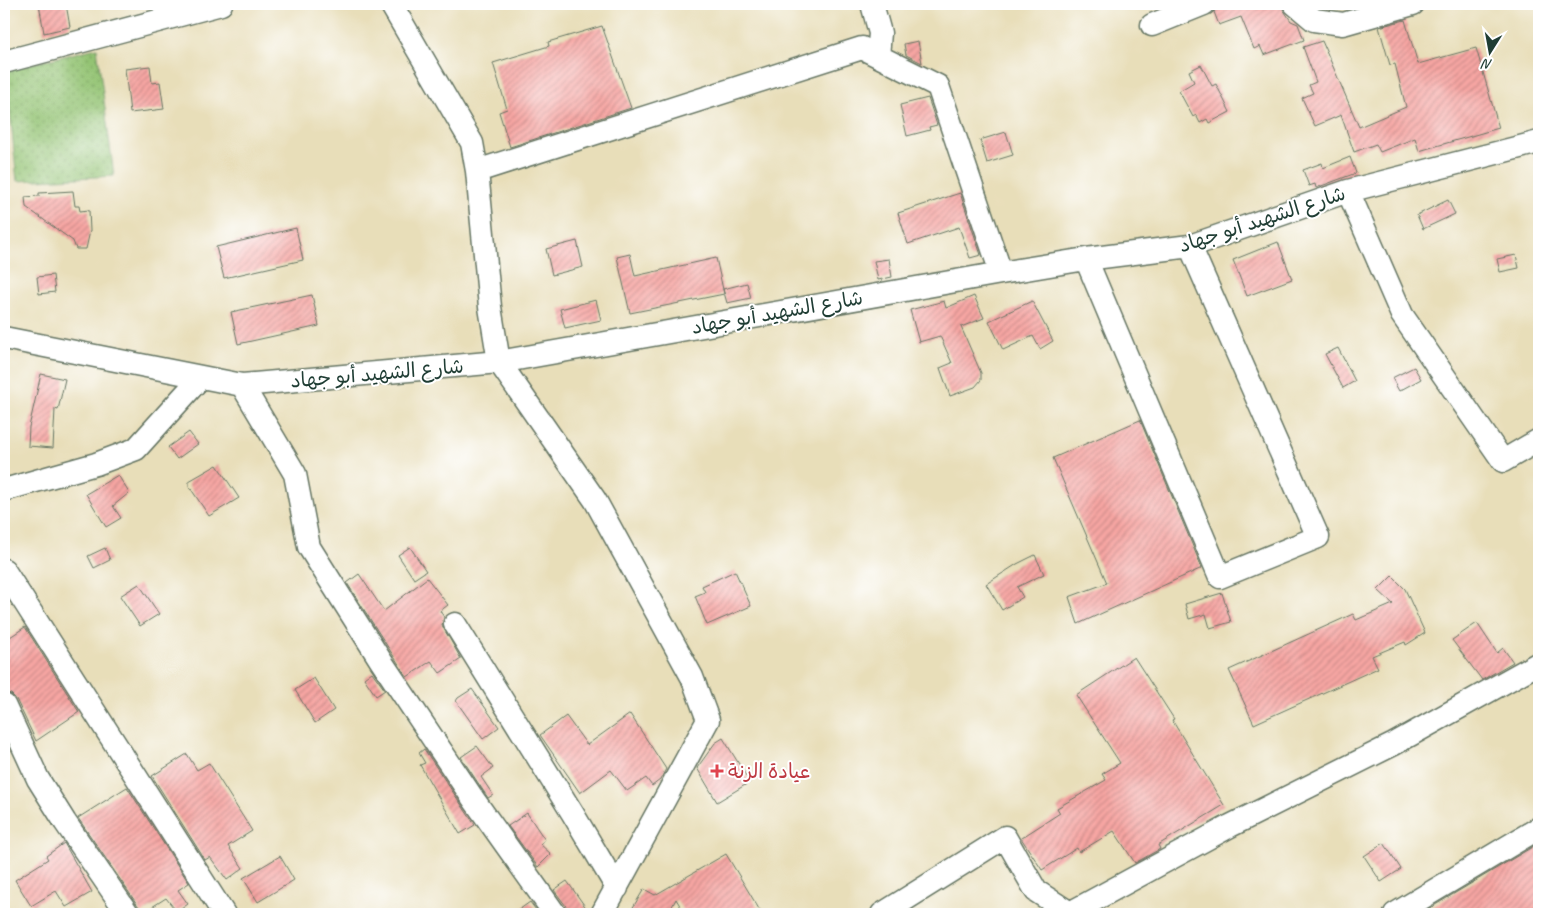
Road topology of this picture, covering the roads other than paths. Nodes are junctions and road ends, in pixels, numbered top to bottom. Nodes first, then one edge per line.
1 (221, 4) edge
2 (391, 4) edge
3 (872, 4) edge
4 (1204, 4) edge
5 (1295, 4) edge
6 (1413, 4) edge
7 (1152, 26) dead end
8 (878, 56) junction
9 (4, 62) edge
10 (1539, 142) edge
11 (477, 171) junction
12 (1348, 191) junction
13 (1190, 246) junction
14 (1086, 259) junction
15 (1001, 273) junction
16 (4, 338) edge
17 (499, 362) junction
18 (201, 377) junction
19 (242, 385) junction
20 (1539, 440) edge
21 (4, 490) edge
22 (4, 570) edge
23 (455, 624) dead end
24 (1539, 663) edge
25 (4, 705) edge
26 (1539, 828) edge
27 (617, 888) junction
28 (128, 914) edge
29 (224, 914) edge
30 (555, 914) edge
31 (602, 914) edge
32 (882, 914) edge
33 (1395, 914) edge

1 - 9 street
2 - 11 street
3 - 8 street
4 - 7 street
5 - 6 street
8 - 11 street
8 - 15 street
10 - 12 street, شارع الشهيد أبو جهاد
11 - 17 street
12 - 13 street, شارع الشهيد أبو جهاد
12 - 20 street
13 - 14 street, شارع الشهيد أبو جهاد
13 - 14 street
14 - 15 street, شارع الشهيد أبو جهاد
15 - 17 street, شارع الشهيد أبو جهاد
16 - 18 street, شارع الشهيد أبو جهاد
17 - 19 street, شارع الشهيد أبو جهاد
17 - 27 street
18 - 19 street, شارع الشهيد أبو جهاد
18 - 21 street
19 - 30 street
22 - 29 street
23 - 27 street
24 - 32 street
25 - 28 street
26 - 33 street
27 - 31 street

